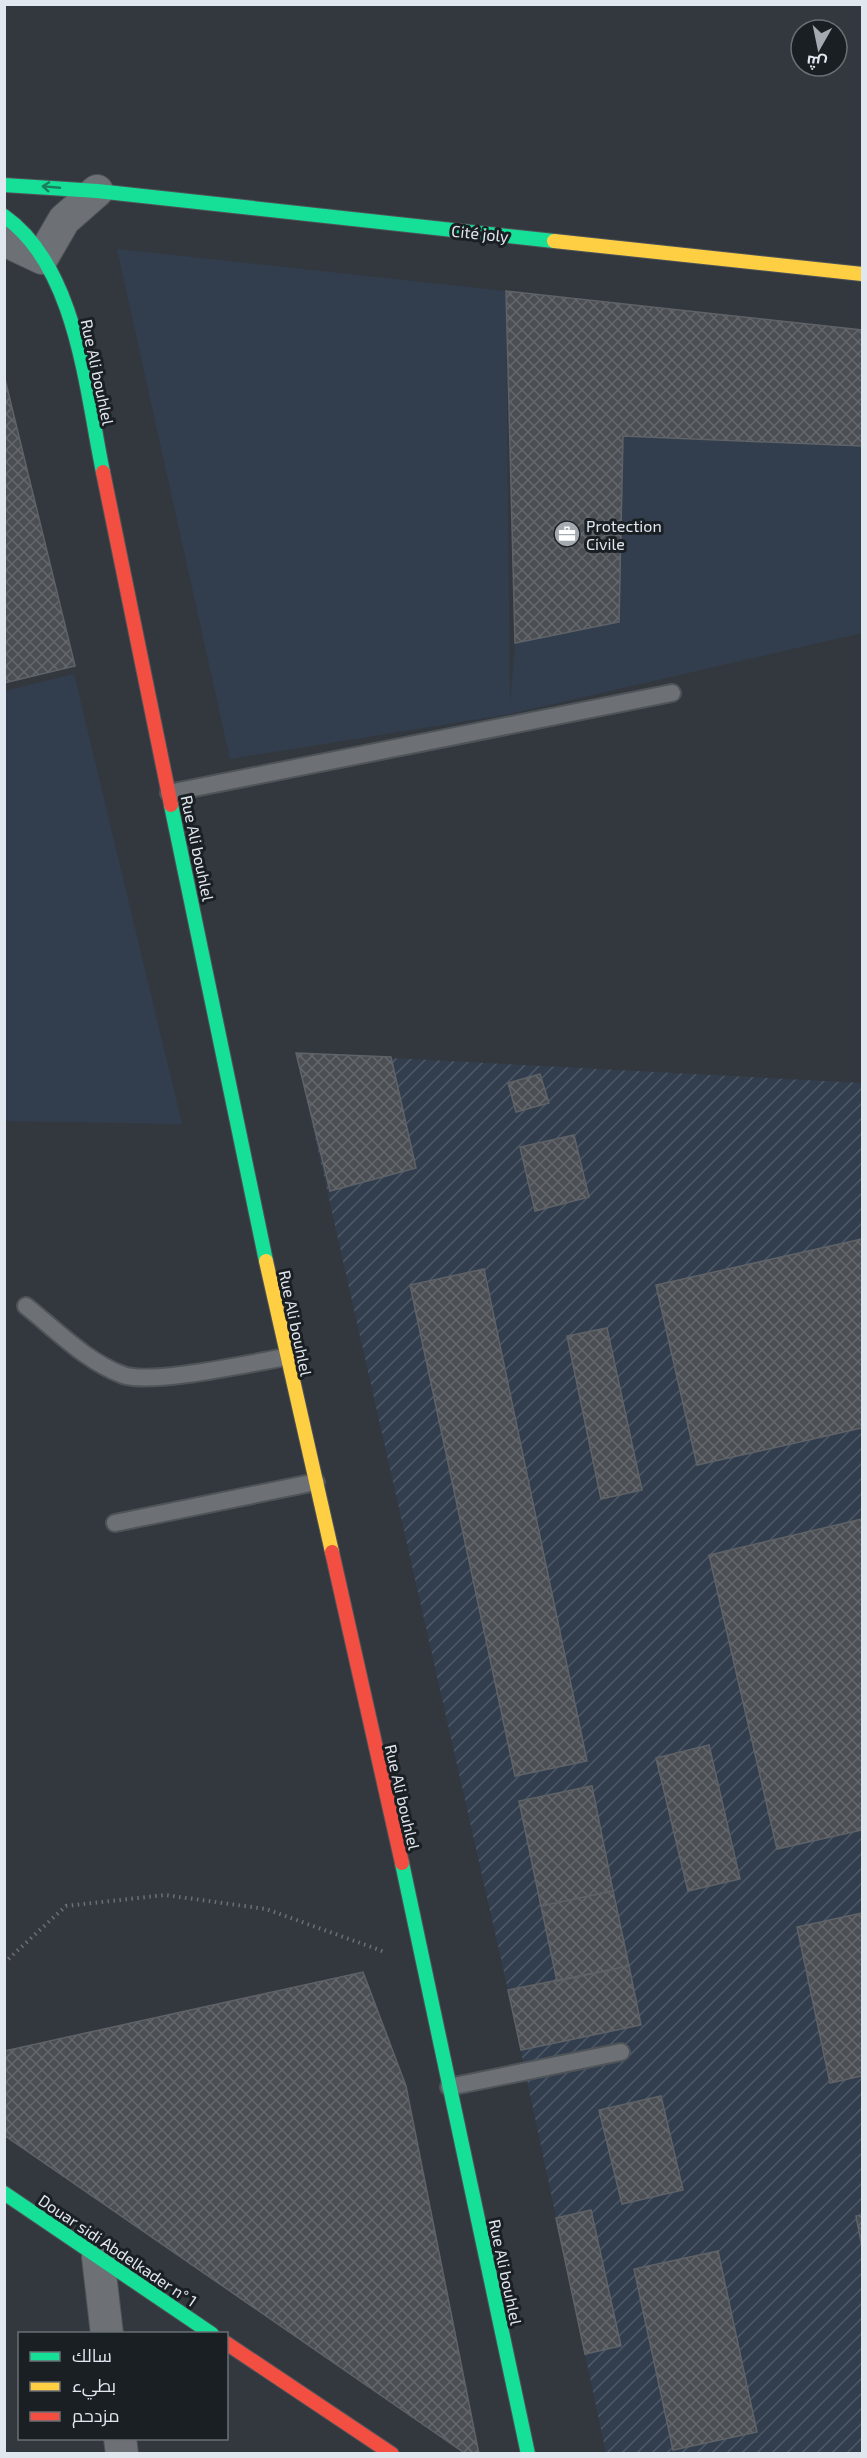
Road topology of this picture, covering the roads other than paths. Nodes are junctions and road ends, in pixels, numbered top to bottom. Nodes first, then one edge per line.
1 (4, 185) edge
2 (97, 191) junction
3 (4, 216) edge
4 (4, 240) edge
5 (42, 258) junction
6 (862, 274) edge
7 (672, 693) dead end
8 (169, 793) junction
9 (26, 1306) dead end
10 (286, 1357) junction
11 (316, 1482) junction
12 (115, 1523) dead end
13 (621, 2052) dead end
14 (449, 2087) junction
15 (4, 2193) edge
16 (98, 2257) junction
17 (107, 2332) edge
18 (209, 2332) edge
19 (228, 2344) edge
20 (392, 2454) edge
21 (528, 2454) edge

2 -> 1 street, Cité joly
2 - 5 street
2 - 6 street, Cité joly
3 - 5 street, Rue Ali bouhlel
4 - 5 street
5 - 8 street, Rue Ali bouhlel
7 - 8 lane
8 - 10 street, Rue Ali bouhlel
9 - 10 lane
10 - 11 street, Rue Ali bouhlel
11 - 12 lane
11 - 14 street, Rue Ali bouhlel
13 - 14 lane
14 - 21 street, Rue Ali bouhlel
15 - 16 street, Douar sidi Abdelkader n° 1
16 - 17 street
16 - 18 street, Douar sidi Abdelkader n° 1
19 - 20 street

